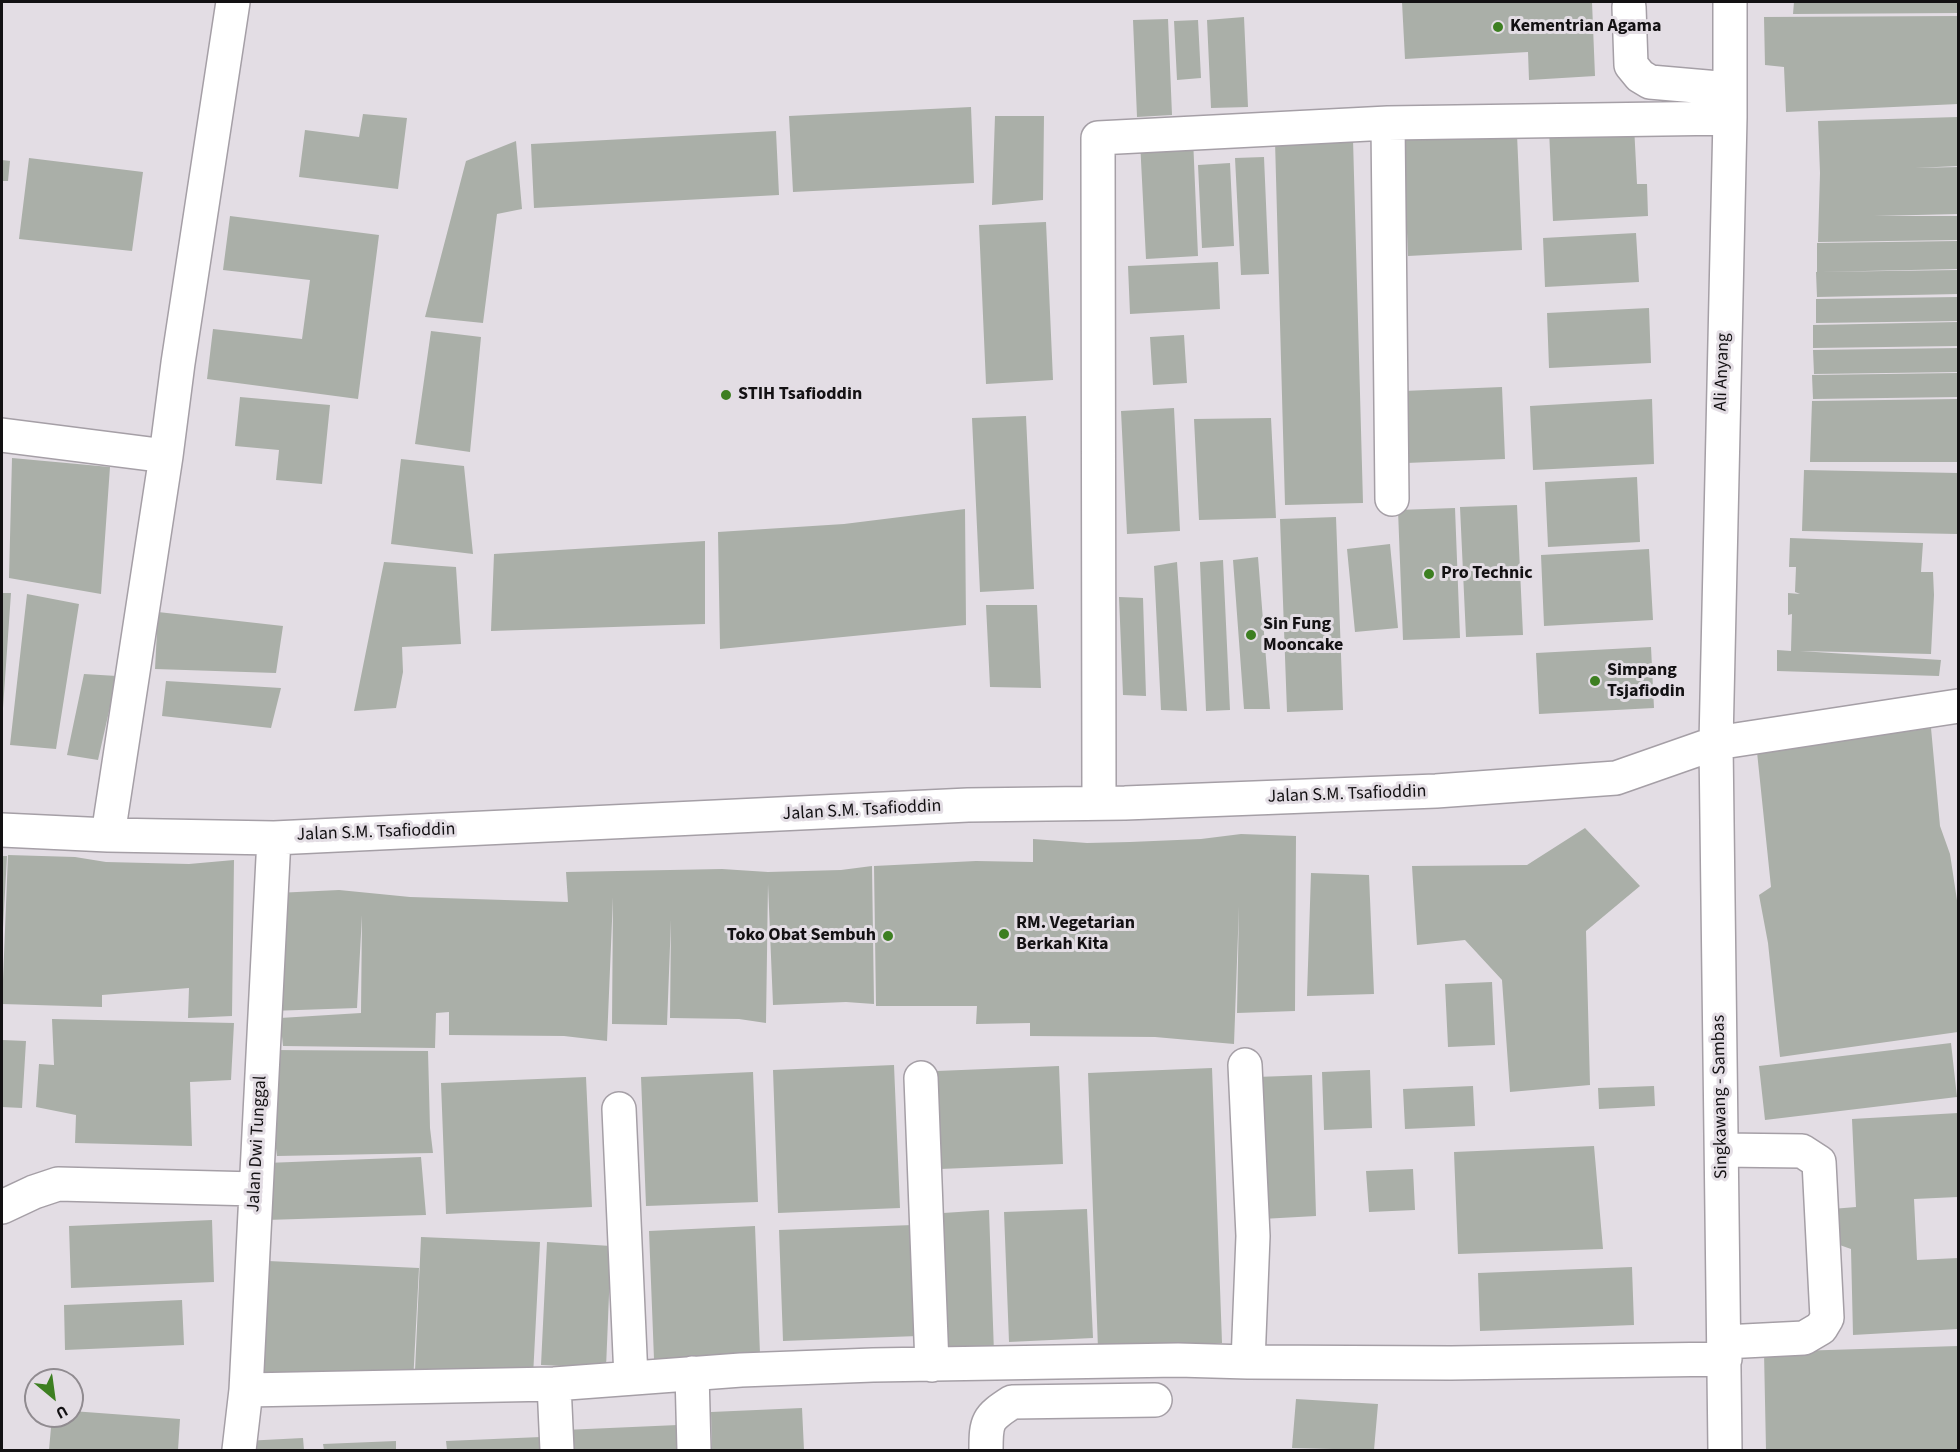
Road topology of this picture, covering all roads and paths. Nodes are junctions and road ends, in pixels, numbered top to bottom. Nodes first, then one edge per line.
1 (232, 2) edge
2 (1730, 2) edge
3 (1629, 7) dead end
4 (1730, 103) junction
5 (1388, 123) junction
6 (2, 435) edge
7 (166, 456) junction
8 (1392, 499) dead end
9 (1959, 706) edge
10 (1716, 743) junction
11 (1099, 803) junction
12 (2, 830) edge
13 (108, 835) junction
14 (274, 838) junction
15 (1245, 1065) dead end
16 (921, 1078) dead end
17 (619, 1109) dead end
18 (1722, 1150) junction
19 (256, 1189) junction
20 (2, 1207) edge
21 (1725, 1351) junction
22 (1248, 1362) junction
23 (932, 1365) junction
24 (692, 1373) junction
25 (631, 1378) junction
26 (554, 1384) junction
27 (246, 1390) junction
28 (1155, 1400) dead end
29 (239, 1450) edge
30 (556, 1450) edge
31 (694, 1450) edge
32 (986, 1450) edge
33 (1725, 1450) edge

1 - 7 street
2 - 4 street, Ali Anyang
3 - 4 street
4 - 5 street
4 - 10 street, Ali Anyang
5 - 8 street
5 - 11 street
6 - 7 street
7 - 13 street
9 - 10 street, Jalan S.M. Tsafioddin
10 - 11 street, Jalan S.M. Tsafioddin
10 - 18 street, Singkawang - Sambas
11 - 14 street, Jalan S.M. Tsafioddin
12 - 13 street, Jalan S.M. Tsafioddin
13 - 14 street, Jalan S.M. Tsafioddin
14 - 19 street, Jalan Dwi Tunggal
15 - 22 street
16 - 23 street
17 - 25 street
18 - 21 street, Singkawang - Sambas
18 - 21 street
19 - 20 street
19 - 27 street, Jalan Dwi Tunggal
21 - 22 street
21 - 33 street, Singkawang - Sambas
22 - 23 street
23 - 24 street
24 - 25 street
24 - 31 street
25 - 26 street
26 - 27 street
26 - 30 street
27 - 29 street, Jalan Dwi Tunggal
28 - 32 street

